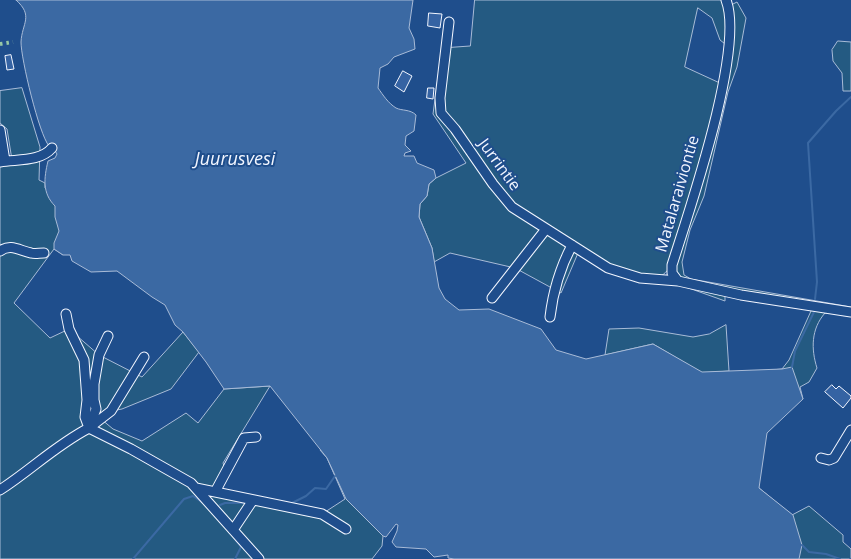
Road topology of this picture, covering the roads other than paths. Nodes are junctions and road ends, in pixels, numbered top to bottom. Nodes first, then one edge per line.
1 (726, 0) edge
2 (449, 22) dead end
3 (0, 130) edge
4 (49, 151) dead end
5 (2, 162) edge
6 (546, 229) junction
7 (572, 245) junction
8 (0, 251) edge
9 (44, 253) dead end
10 (678, 281) junction
11 (492, 298) dead end
12 (851, 312) edge
13 (66, 314) dead end
14 (550, 316) dead end
15 (108, 336) dead end
16 (144, 357) dead end
17 (89, 428) junction
18 (851, 430) edge
19 (256, 437) dead end
20 (820, 458) dead end
21 (196, 488) junction
22 (0, 490) edge
23 (215, 492) junction
24 (253, 500) junction
25 (346, 528) dead end
26 (233, 530) junction
27 (259, 559) edge

1 - 10 street, Matalaraiviontie
2 - 6 street, Jurrintie
3 - 5 street
4 - 5 street
6 - 7 street, Jurrintie
6 - 11 street
7 - 10 street, Jurrintie
7 - 14 street
8 - 9 street
10 - 12 street
13 - 17 street
15 - 17 street
16 - 17 street
17 - 21 street
17 - 22 street
18 - 20 street
19 - 23 street
21 - 23 street
21 - 26 street
23 - 24 street
24 - 25 street
24 - 26 street
26 - 27 street

